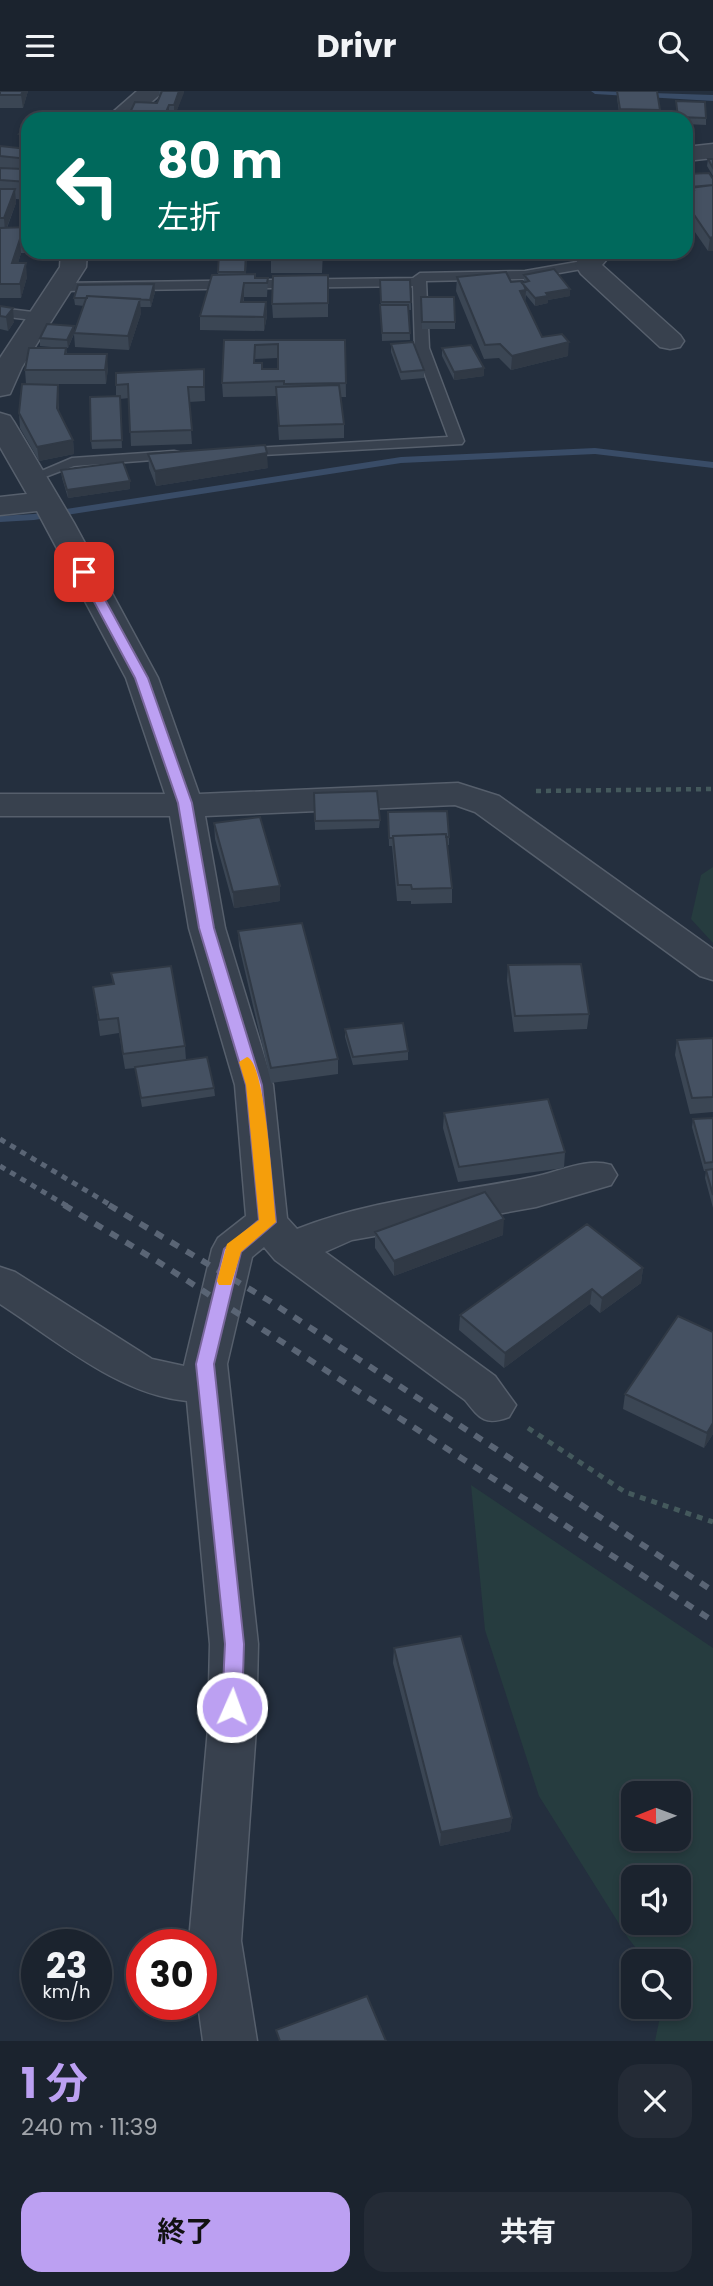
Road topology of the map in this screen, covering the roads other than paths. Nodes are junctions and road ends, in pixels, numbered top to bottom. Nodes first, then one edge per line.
1 (152, 91) edge
2 (126, 112) edge
3 (713, 151) edge
4 (693, 153) edge
5 (74, 259) edge
6 (590, 259) edge
7 (594, 259) edge
8 (419, 282) junction
9 (60, 287) junction
10 (0, 312) edge
11 (41, 317) junction
12 (670, 341) dead end
13 (0, 388) edge
14 (0, 422) edge
15 (224, 453) edge
16 (183, 455) edge
17 (46, 502) junction
18 (0, 506) edge
19 (185, 803) junction
20 (0, 805) edge
21 (713, 967) edge
22 (597, 1175) dead end
23 (279, 1236) junction
24 (0, 1283) edge
25 (206, 1385) junction
26 (494, 1405) road end
27 (230, 2041) edge

1 - 2 street
3 - 4 street
5 - 9 street
6 - 8 lane
7 - 12 street
8 - 9 lane
8 - 15 lane
9 - 11 street
10 - 11 lane
11 - 13 street
14 - 17 street
16 - 17 lane
17 - 18 street
17 - 19 street
19 - 20 street
19 - 21 street
19 - 23 street
22 - 23 street
23 - 25 street
23 - 26 street
24 - 25 street
25 - 27 street

